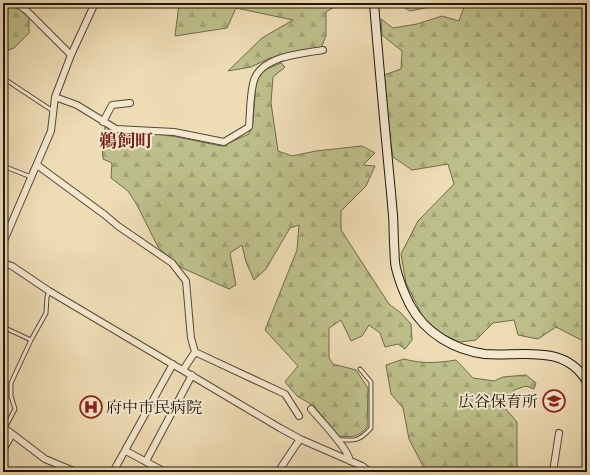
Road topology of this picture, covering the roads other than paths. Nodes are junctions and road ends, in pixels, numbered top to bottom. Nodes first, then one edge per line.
1 (15, 3) edge
2 (96, 3) edge
3 (374, 3) edge
4 (323, 50) dead end
5 (71, 55) junction
6 (3, 78) edge
7 (55, 97) junction
8 (130, 103) dead end
9 (53, 111) junction
10 (103, 122) junction
11 (36, 165) junction
12 (3, 166) edge
13 (31, 177) junction
14 (3, 243) edge
15 (3, 262) edge
16 (49, 291) junction
17 (3, 327) edge
18 (31, 340) junction
19 (195, 352) junction
20 (173, 364) junction
21 (360, 369) dead end
22 (183, 370) junction
23 (192, 375) junction
24 (587, 382) edge
25 (311, 409) dead end
26 (299, 416) dead end
27 (4, 427) edge
28 (559, 433) dead end
29 (12, 434) junction
30 (336, 438) junction
31 (300, 439) junction
32 (3, 450) edge
33 (126, 451) junction
34 (146, 461) junction
35 (350, 461) junction
36 (76, 472) edge
37 (113, 472) edge
38 (165, 472) edge
39 (278, 472) edge
40 (370, 472) edge
41 (553, 472) edge

1 - 5 street
2 - 5 street
3 - 24 street
4 - 10 street
5 - 7 street
6 - 9 lane
7 - 9 street
7 - 10 street
8 - 10 street
9 - 11 street
11 - 13 street
11 - 19 street
12 - 13 lane
13 - 14 street
15 - 16 street
16 - 18 lane
16 - 20 street
17 - 18 lane
18 - 27 lane
19 - 22 street
19 - 26 street
20 - 22 street
20 - 33 street
21 - 30 lane
22 - 23 street
23 - 31 street
23 - 34 street
25 - 30 street
27 - 29 street
28 - 41 street
29 - 32 street
29 - 36 street
30 - 35 street
31 - 35 street
31 - 39 street
33 - 34 street
33 - 37 street
34 - 38 street
35 - 40 street

